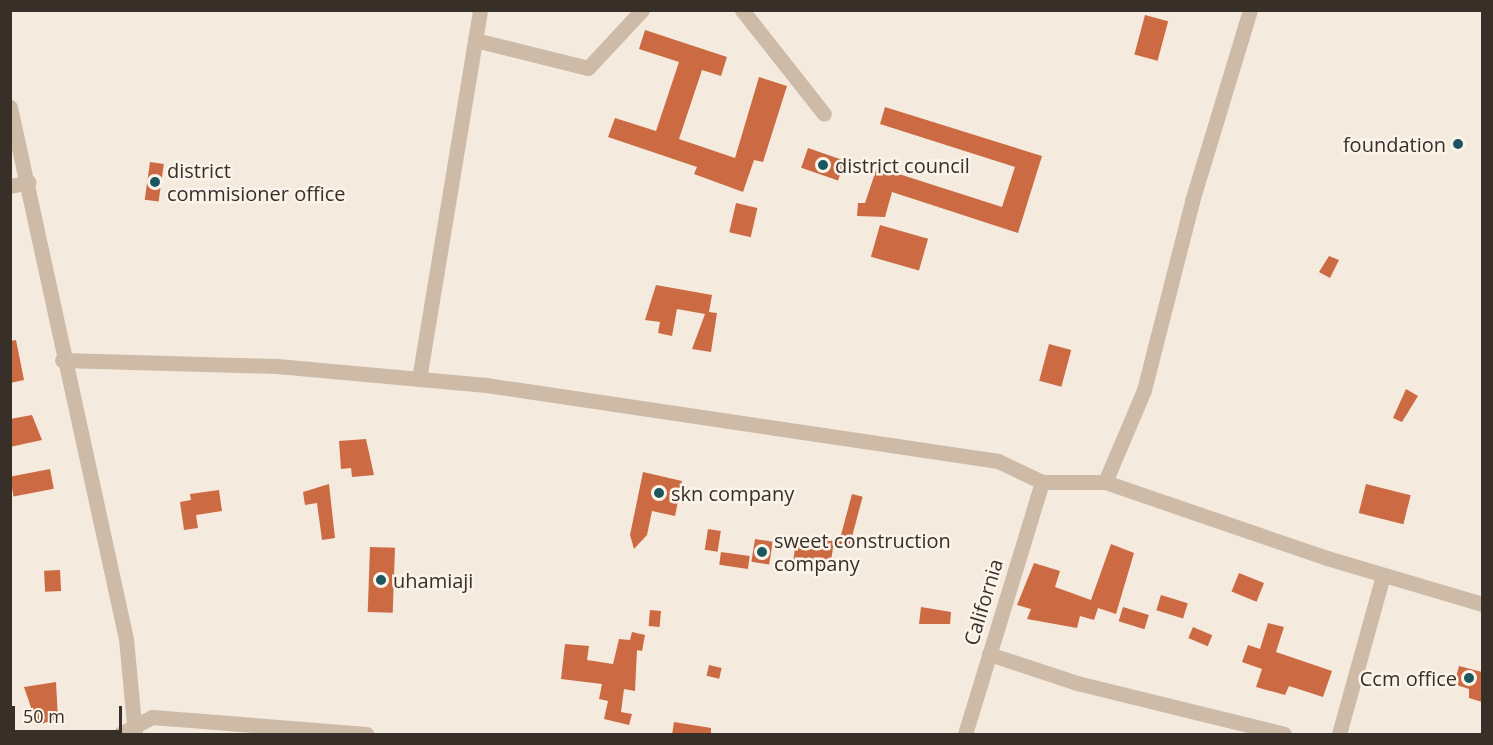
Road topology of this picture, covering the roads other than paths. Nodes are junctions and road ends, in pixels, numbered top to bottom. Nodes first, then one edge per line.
1 (480, 10) edge
2 (642, 10) edge
3 (742, 10) edge
4 (1250, 10) edge
5 (475, 40) junction
6 (10, 107) edge
7 (824, 114) dead end
8 (29, 182) junction
9 (10, 186) edge
10 (62, 360) junction
11 (419, 379) junction
12 (1042, 482) junction
13 (1105, 482) junction
14 (1383, 575) junction
15 (1482, 604) edge
16 (989, 654) junction
17 (136, 729) edge
18 (296, 730) edge
19 (120, 735) edge
20 (366, 735) edge
21 (965, 735) edge
22 (1284, 735) edge
23 (1339, 735) edge

1 - 5 street
2 - 5 street
3 - 7 street
4 - 13 street
5 - 11 street
6 - 8 street
8 - 9 street
8 - 10 street
10 - 11 street
10 - 17 street
11 - 12 street
12 - 13 street
12 - 16 street, California
13 - 14 street
14 - 15 street
14 - 23 street
16 - 21 street, California
16 - 22 street
17 - 18 street
17 - 19 street
18 - 20 street

